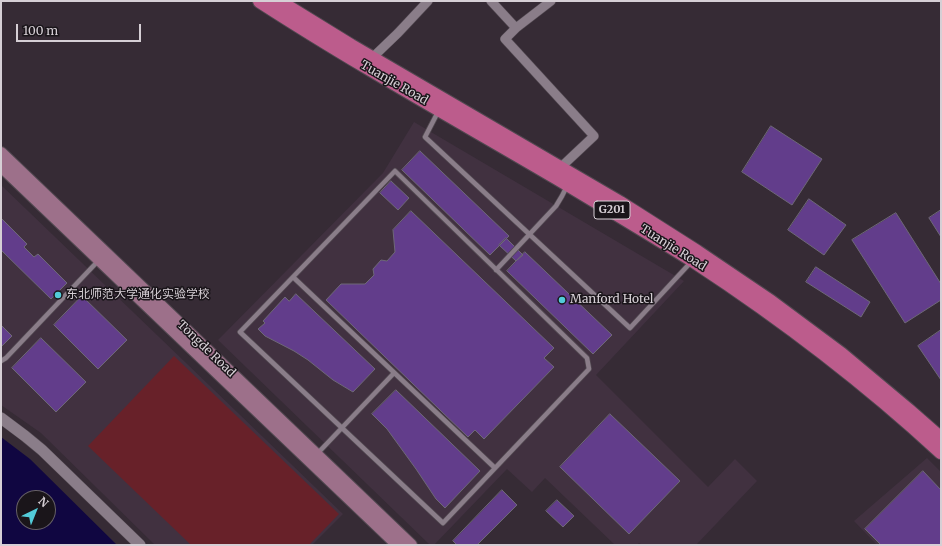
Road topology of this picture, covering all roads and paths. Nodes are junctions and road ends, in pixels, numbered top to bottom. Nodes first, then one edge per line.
1 (260, 1) edge
2 (278, 1) edge
3 (428, 1) edge
4 (491, 1) edge
5 (551, 1) edge
6 (516, 28) junction
7 (372, 58) junction
8 (439, 109) junction
9 (1, 153) edge
10 (1, 166) edge
11 (560, 168) junction
12 (568, 184) junction
13 (530, 234) junction
14 (100, 260) junction
15 (693, 261) junction
16 (496, 270) junction
17 (293, 277) junction
18 (1, 361) edge
19 (394, 373) junction
20 (1, 418) edge
21 (342, 428) junction
22 (941, 438) edge
23 (941, 452) edge
24 (317, 455) junction
25 (495, 468) junction
26 (140, 545) edge
27 (398, 545) edge
28 (412, 545) edge

1 - 8 highway, Tuanjie Road / G201
2 - 7 highway, Tuanjie Road / G201
3 - 7 street
4 - 6 street
5 - 6 street
6 - 11 street
7 - 11 highway, Tuanjie Road / G201
8 - 12 highway, Tuanjie Road / G201
8 - 13 lane
9 - 24 main road, Tongde Road
10 - 14 main road, Tongde Road
11 - 22 highway, Tuanjie Road / G201
12 - 13 lane
12 - 15 highway, Tuanjie Road / G201
13 - 15 lane
13 - 16 lane
14 - 18 lane
14 - 27 main road, Tongde Road
15 - 23 highway, Tuanjie Road / G201
16 - 17 lane
16 - 25 lane
17 - 19 lane
17 - 21 lane
19 - 21 lane
19 - 25 lane
20 - 26 street
21 - 24 lane
21 - 25 lane
24 - 28 main road, Tongde Road

